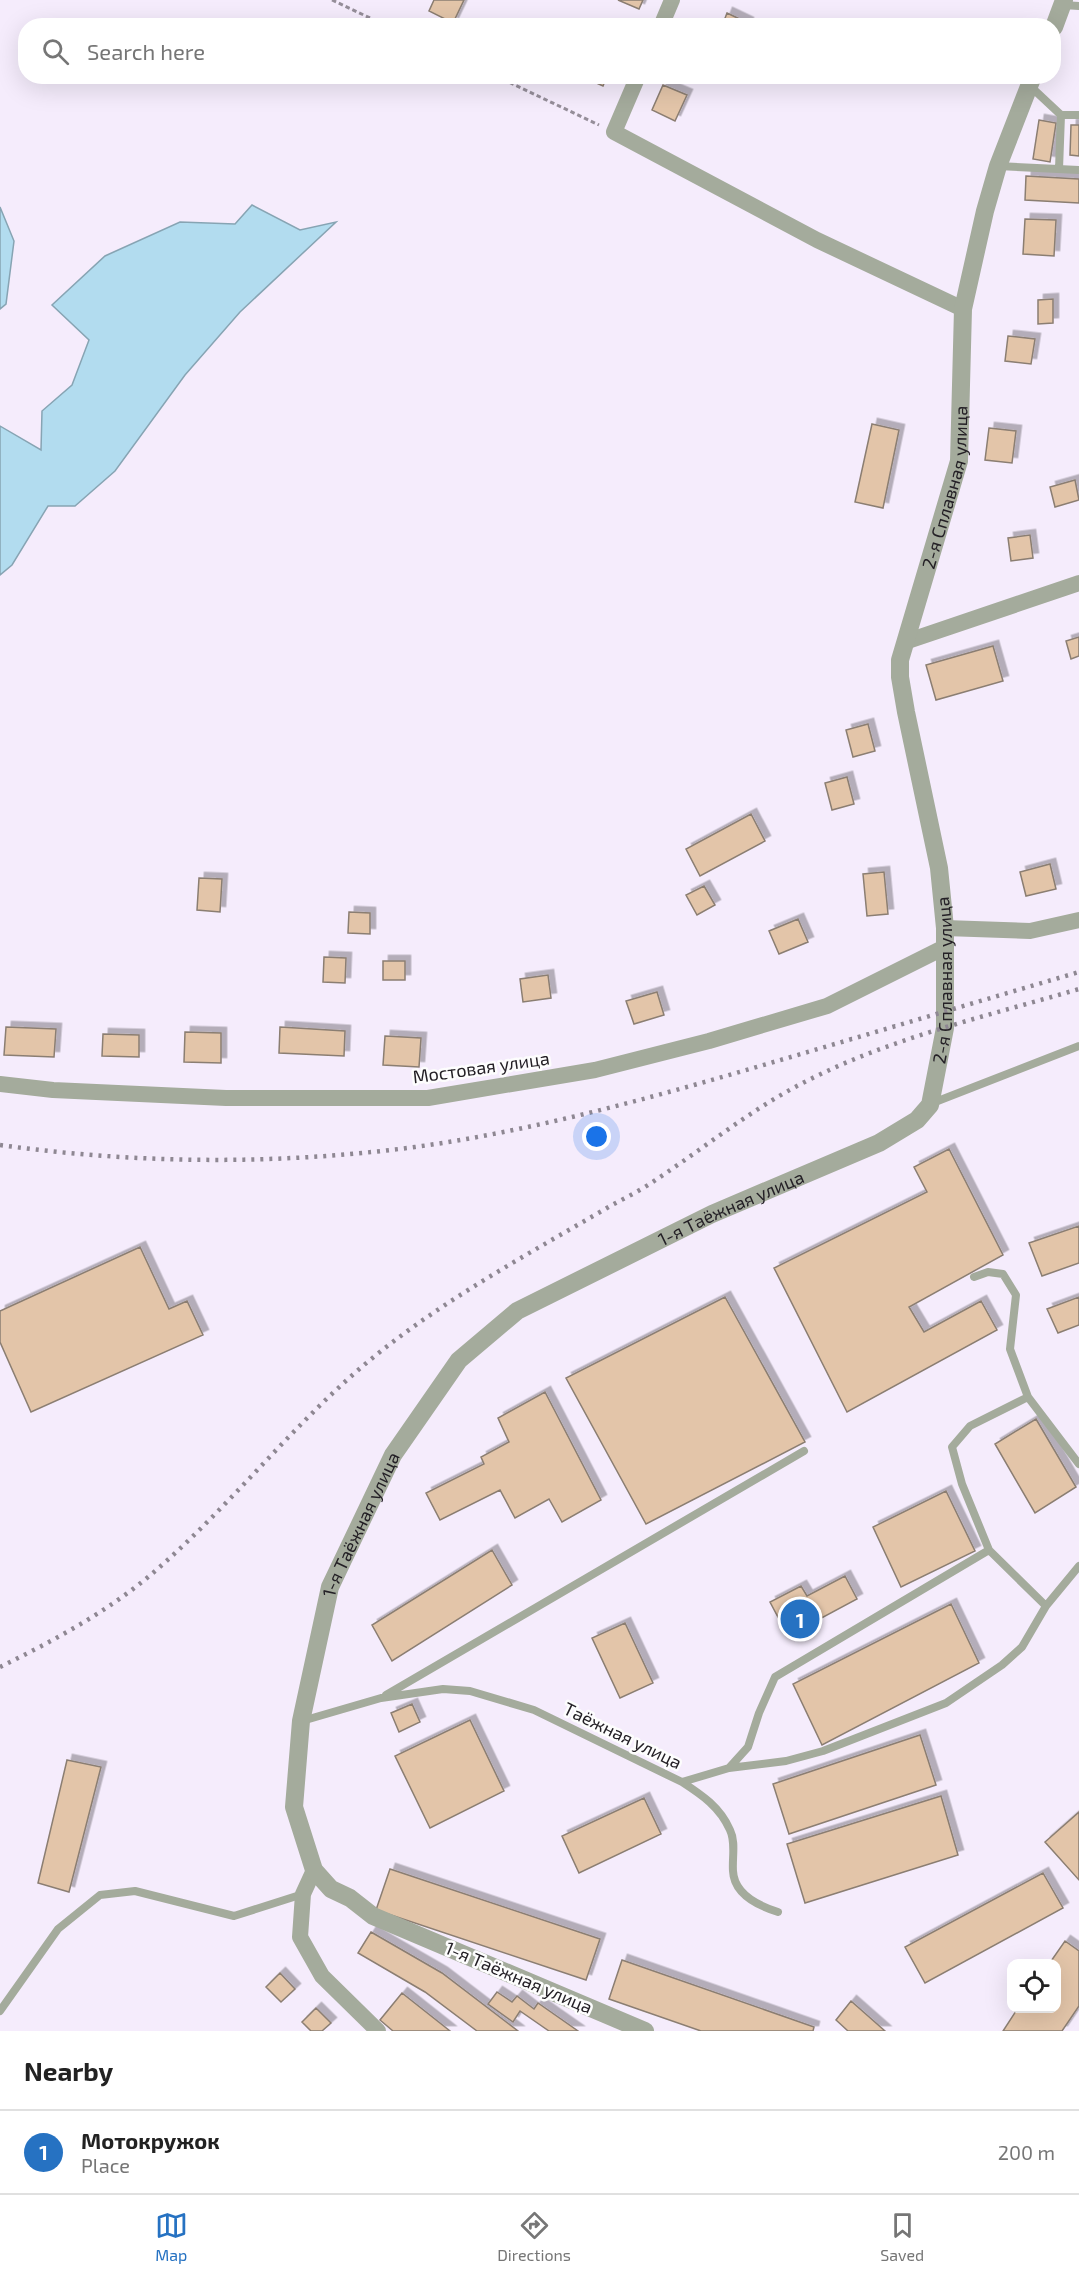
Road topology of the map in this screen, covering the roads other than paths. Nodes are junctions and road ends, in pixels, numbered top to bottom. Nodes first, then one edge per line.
1 (672, 0) edge
2 (1068, 4) edge
3 (664, 18) edge
4 (1059, 18) edge
5 (635, 84) edge
6 (1031, 84) edge
7 (1035, 84) edge
8 (1061, 115) junction
9 (1079, 115) edge
10 (998, 166) junction
11 (1059, 169) junction
12 (1079, 170) edge
13 (963, 309) junction
14 (1079, 583) edge
15 (905, 642) junction
16 (1079, 920) edge
17 (945, 928) junction
18 (945, 947) junction
19 (1079, 1046) edge
20 (0, 1084) edge
21 (930, 1105) junction
22 (974, 1277) dead end
23 (1028, 1397) junction
24 (804, 1451) dead end
25 (1079, 1464) edge
26 (989, 1550) junction
27 (1079, 1566) edge
28 (1046, 1606) junction
29 (381, 1698) junction
30 (302, 1721) junction
31 (729, 1768) junction
32 (682, 1782) junction
33 (314, 1870) junction
34 (303, 1894) junction
35 (778, 1912) dead end
36 (0, 2012) edge
37 (378, 2031) edge
38 (645, 2031) edge

1 - 3 street
2 - 4 street
5 - 13 street
6 - 10 street, 2-я Сплавная улица
7 - 8 lane
8 - 9 lane
8 - 11 lane
10 - 11 lane
10 - 13 street, 2-я Сплавная улица
11 - 12 lane
13 - 15 street, 2-я Сплавная улица
14 - 15 street
15 - 17 street, 2-я Сплавная улица
16 - 17 street
17 - 18 street, 2-я Сплавная улица
18 - 20 street, Мостовая улица
18 - 21 street, 2-я Сплавная улица
19 - 21 lane
21 - 30 street, 1-я Таёжная улица
22 - 23 lane
23 - 25 lane
23 - 26 lane
24 - 29 lane
26 - 28 lane
26 - 31 lane
27 - 28 lane, Таёжная улица
28 - 31 lane, Таёжная улица
29 - 30 lane, Таёжная улица
29 - 32 lane, Таёжная улица
30 - 33 street, 1-я Таёжная улица
31 - 32 lane, Таёжная улица
32 - 35 lane
33 - 34 street
33 - 38 street, 1-я Таёжная улица
34 - 36 lane
34 - 37 street

